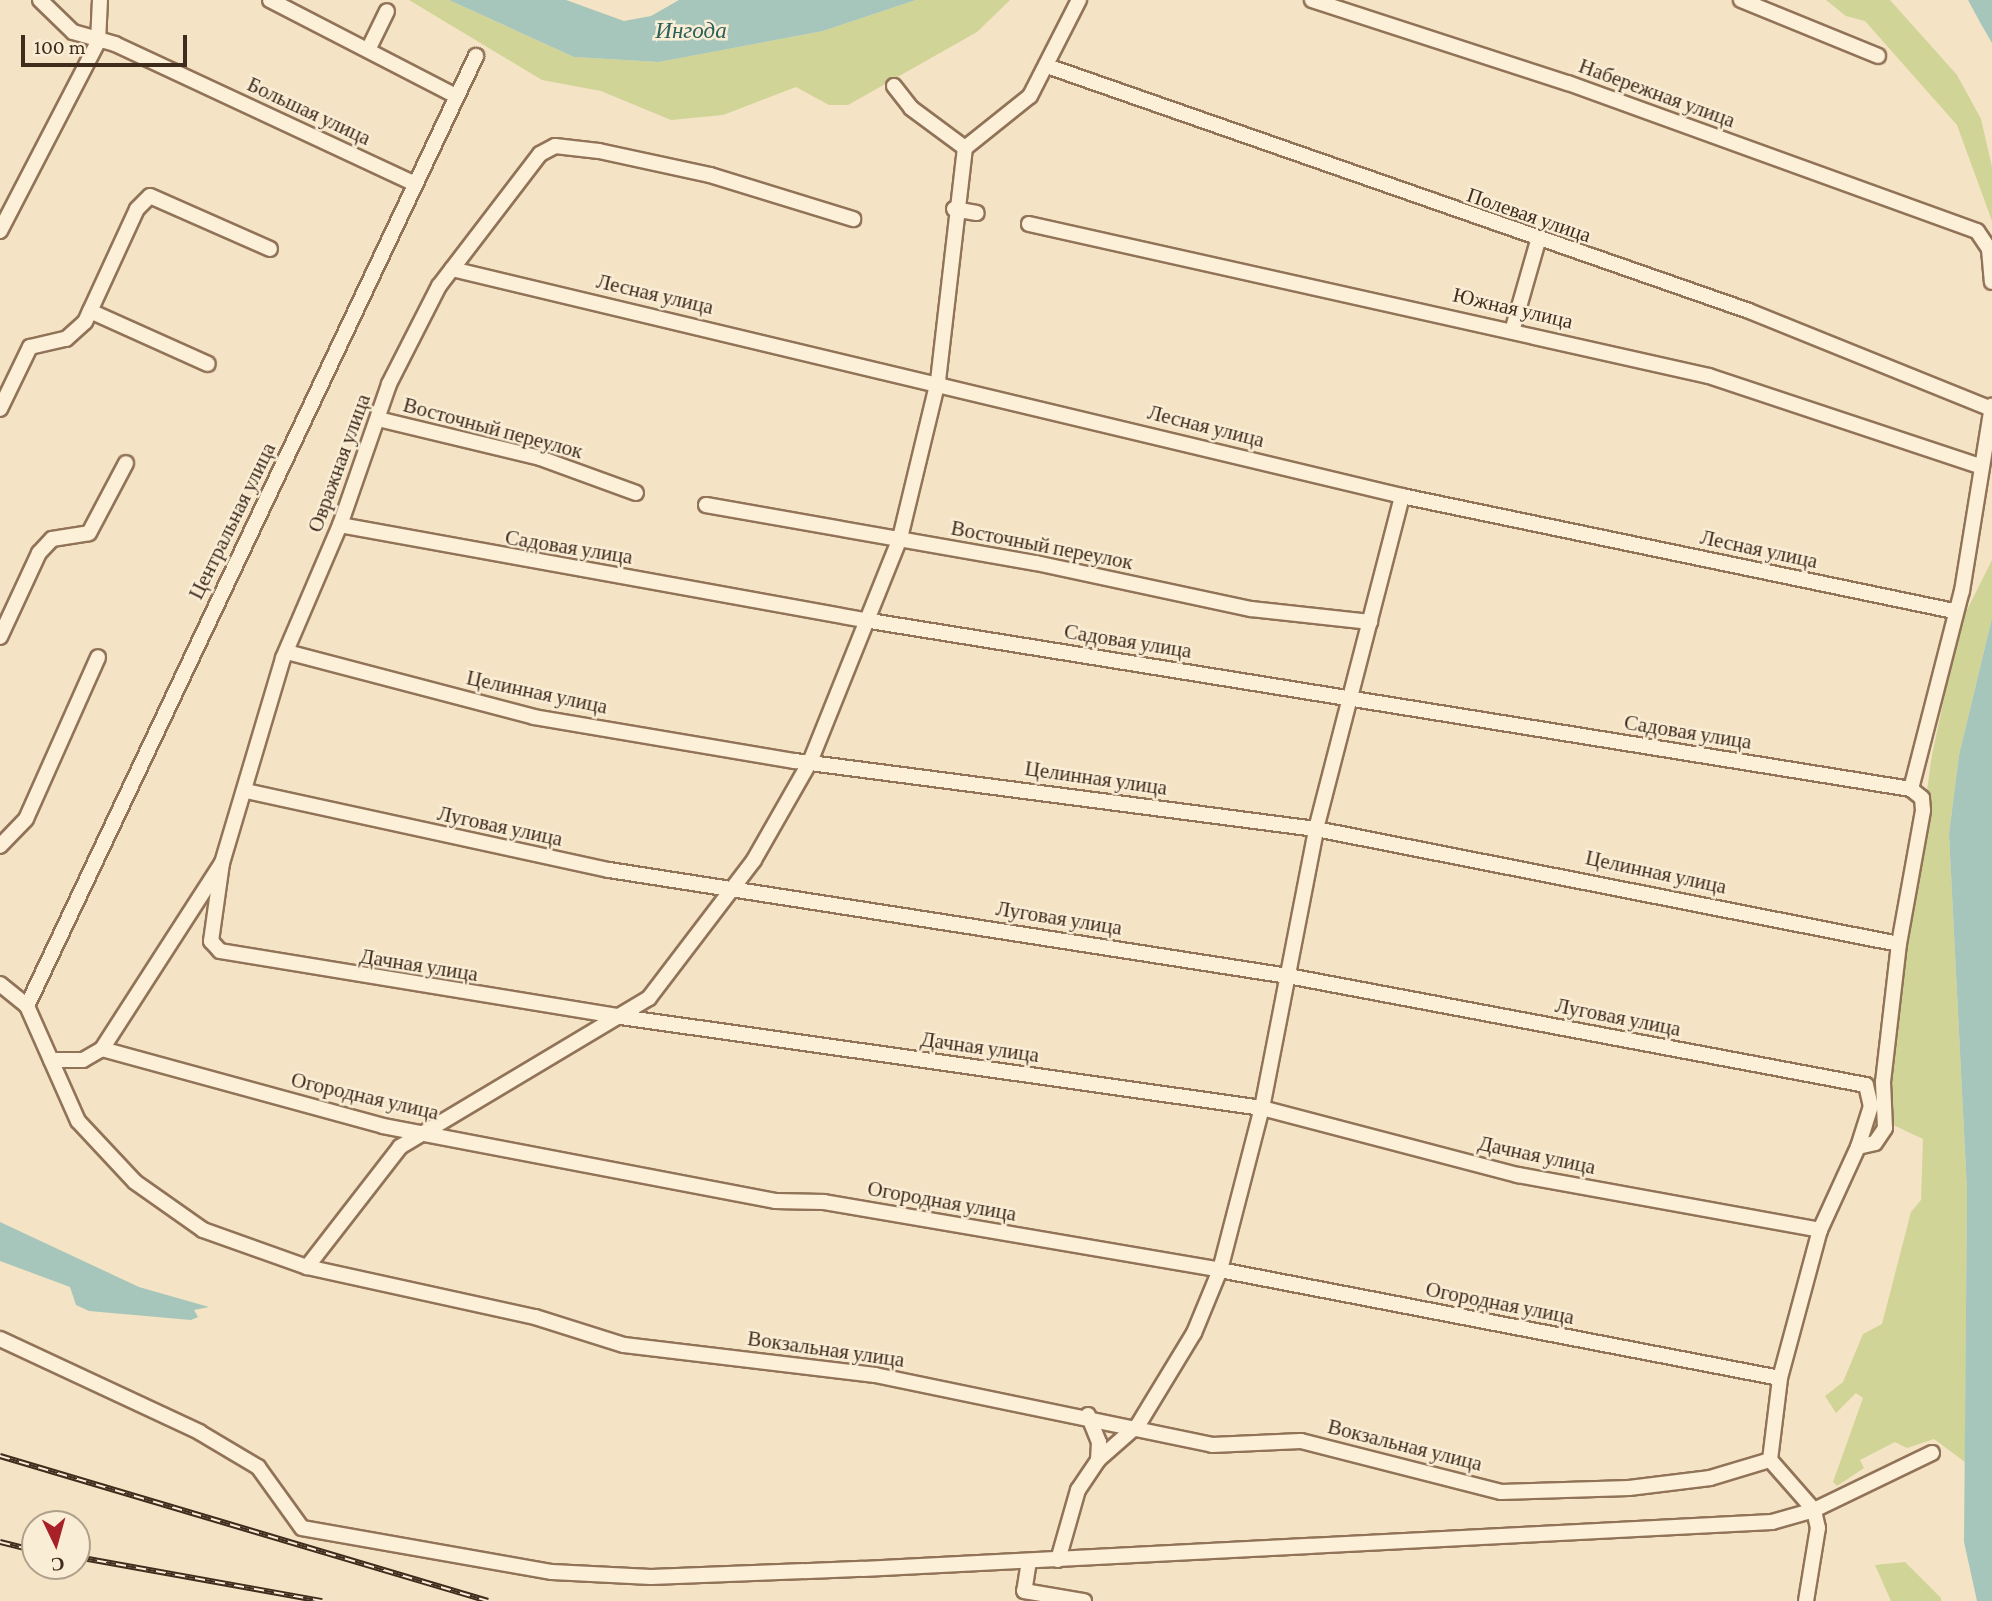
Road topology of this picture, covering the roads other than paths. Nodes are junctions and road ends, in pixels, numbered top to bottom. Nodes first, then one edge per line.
1 (40, 0) edge
2 (100, 0) edge
3 (270, 0) edge
4 (1079, 0) edge
5 (1312, 0) edge
6 (1741, 0) edge
7 (387, 11) dead end
8 (98, 42) junction
9 (368, 50) junction
10 (476, 56) dead end
11 (1878, 56) dead end
12 (1050, 67) junction
13 (894, 86) dead end
14 (456, 96) junction
15 (965, 148) junction
16 (415, 184) junction
17 (954, 209) junction
18 (976, 214) dead end
19 (853, 219) dead end
20 (1029, 224) dead end
21 (0, 231) edge
22 (1538, 242) junction
23 (270, 249) dead end
24 (452, 269) junction
25 (1992, 282) edge
26 (90, 311) junction
27 (1513, 328) junction
28 (208, 364) dead end
29 (938, 382) junction
30 (1992, 407) edge
31 (0, 409) edge
32 (378, 419) junction
33 (126, 463) dead end
34 (1980, 466) junction
35 (636, 493) dead end
36 (1402, 496) junction
37 (706, 505) dead end
38 (340, 525) junction
39 (900, 538) junction
40 (1954, 611) junction
41 (870, 621) junction
42 (1370, 622) junction
43 (0, 637) edge
44 (287, 652) junction
45 (98, 657) dead end
46 (1350, 699) junction
47 (810, 762) junction
48 (1911, 789) junction
49 (246, 791) junction
50 (1316, 829) junction
51 (0, 846) edge
52 (222, 863) junction
53 (733, 887) junction
54 (1899, 944) junction
55 (1288, 976) junction
56 (0, 984) edge
57 (27, 1006) junction
58 (621, 1017) junction
59 (102, 1049) junction
60 (51, 1060) junction
61 (1262, 1108) junction
62 (425, 1133) junction
63 (1858, 1147) junction
64 (1820, 1230) junction
65 (307, 1267) junction
66 (1220, 1270) junction
67 (0, 1339) edge
68 (1780, 1378) junction
69 (1088, 1415) junction
70 (1138, 1425) junction
71 (1933, 1453) dead end
72 (1098, 1460) junction
73 (1770, 1460) junction
74 (1814, 1510) junction
75 (1058, 1560) junction
76 (1029, 1561) junction
77 (1084, 1601) edge
78 (1806, 1601) edge

1 - 8 street, Большая улица
2 - 8 street
3 - 9 street
4 - 12 street
5 - 25 street, Набережная улица
6 - 11 street
7 - 9 street
8 - 16 street, Большая улица
8 - 21 street
9 - 14 street
10 - 14 street, Центральная улица
12 - 15 street
12 - 22 street, Полевая улица
13 - 15 street
14 - 16 street, Центральная улица
15 - 17 street
16 - 57 street, Центральная улица
17 - 18 street
17 - 29 street
19 - 24 street, Овражная улица
20 - 27 street, Южная улица
22 - 27 street
22 - 30 street, Полевая улица
23 - 26 street
24 - 29 street, Лесная улица
24 - 32 street, Овражная улица
26 - 28 street
26 - 31 street
27 - 34 street, Южная улица
29 - 36 street, Лесная улица
29 - 39 street
30 - 34 street
32 - 35 street, Восточный переулок
32 - 38 street, Овражная улица
33 - 43 street
34 - 40 street
36 - 40 street, Лесная улица
36 - 42 street
37 - 39 street, Восточный переулок
38 - 41 street, Садовая улица
38 - 44 street, Овражная улица
39 - 41 street
39 - 42 street, Восточный переулок
40 - 48 street
41 - 46 street, Садовая улица
41 - 47 street
42 - 46 street
44 - 47 street, Целинная улица
44 - 49 street, Овражная улица
45 - 51 street
46 - 48 street, Садовая улица
46 - 50 street
47 - 50 street, Целинная улица
47 - 53 street
48 - 54 street
49 - 52 street, Овражная улица
49 - 53 street, Луговая улица
50 - 54 street, Целинная улица
50 - 55 street
52 - 58 street, Дачная улица
52 - 59 street, Овражная улица
53 - 55 street, Луговая улица
53 - 58 street
54 - 63 street
55 - 61 street
55 - 63 street, Луговая улица
56 - 57 street, Вокзальная улица
57 - 60 street, Вокзальная улица
58 - 61 street, Дачная улица
58 - 62 street
59 - 60 street
59 - 62 street, Огородная улица
60 - 65 street, Вокзальная улица
61 - 64 street, Дачная улица
61 - 66 street
62 - 65 street
62 - 66 street, Огородная улица
63 - 64 street
64 - 68 street
65 - 69 street, Вокзальная улица
66 - 68 street, Огородная улица
66 - 70 street
67 - 76 street
68 - 73 street
69 - 70 street, Вокзальная улица
69 - 72 street
70 - 72 street
70 - 73 street, Вокзальная улица
71 - 74 street
72 - 75 street
73 - 74 street
74 - 75 street
74 - 78 street
75 - 76 street
76 - 77 street

